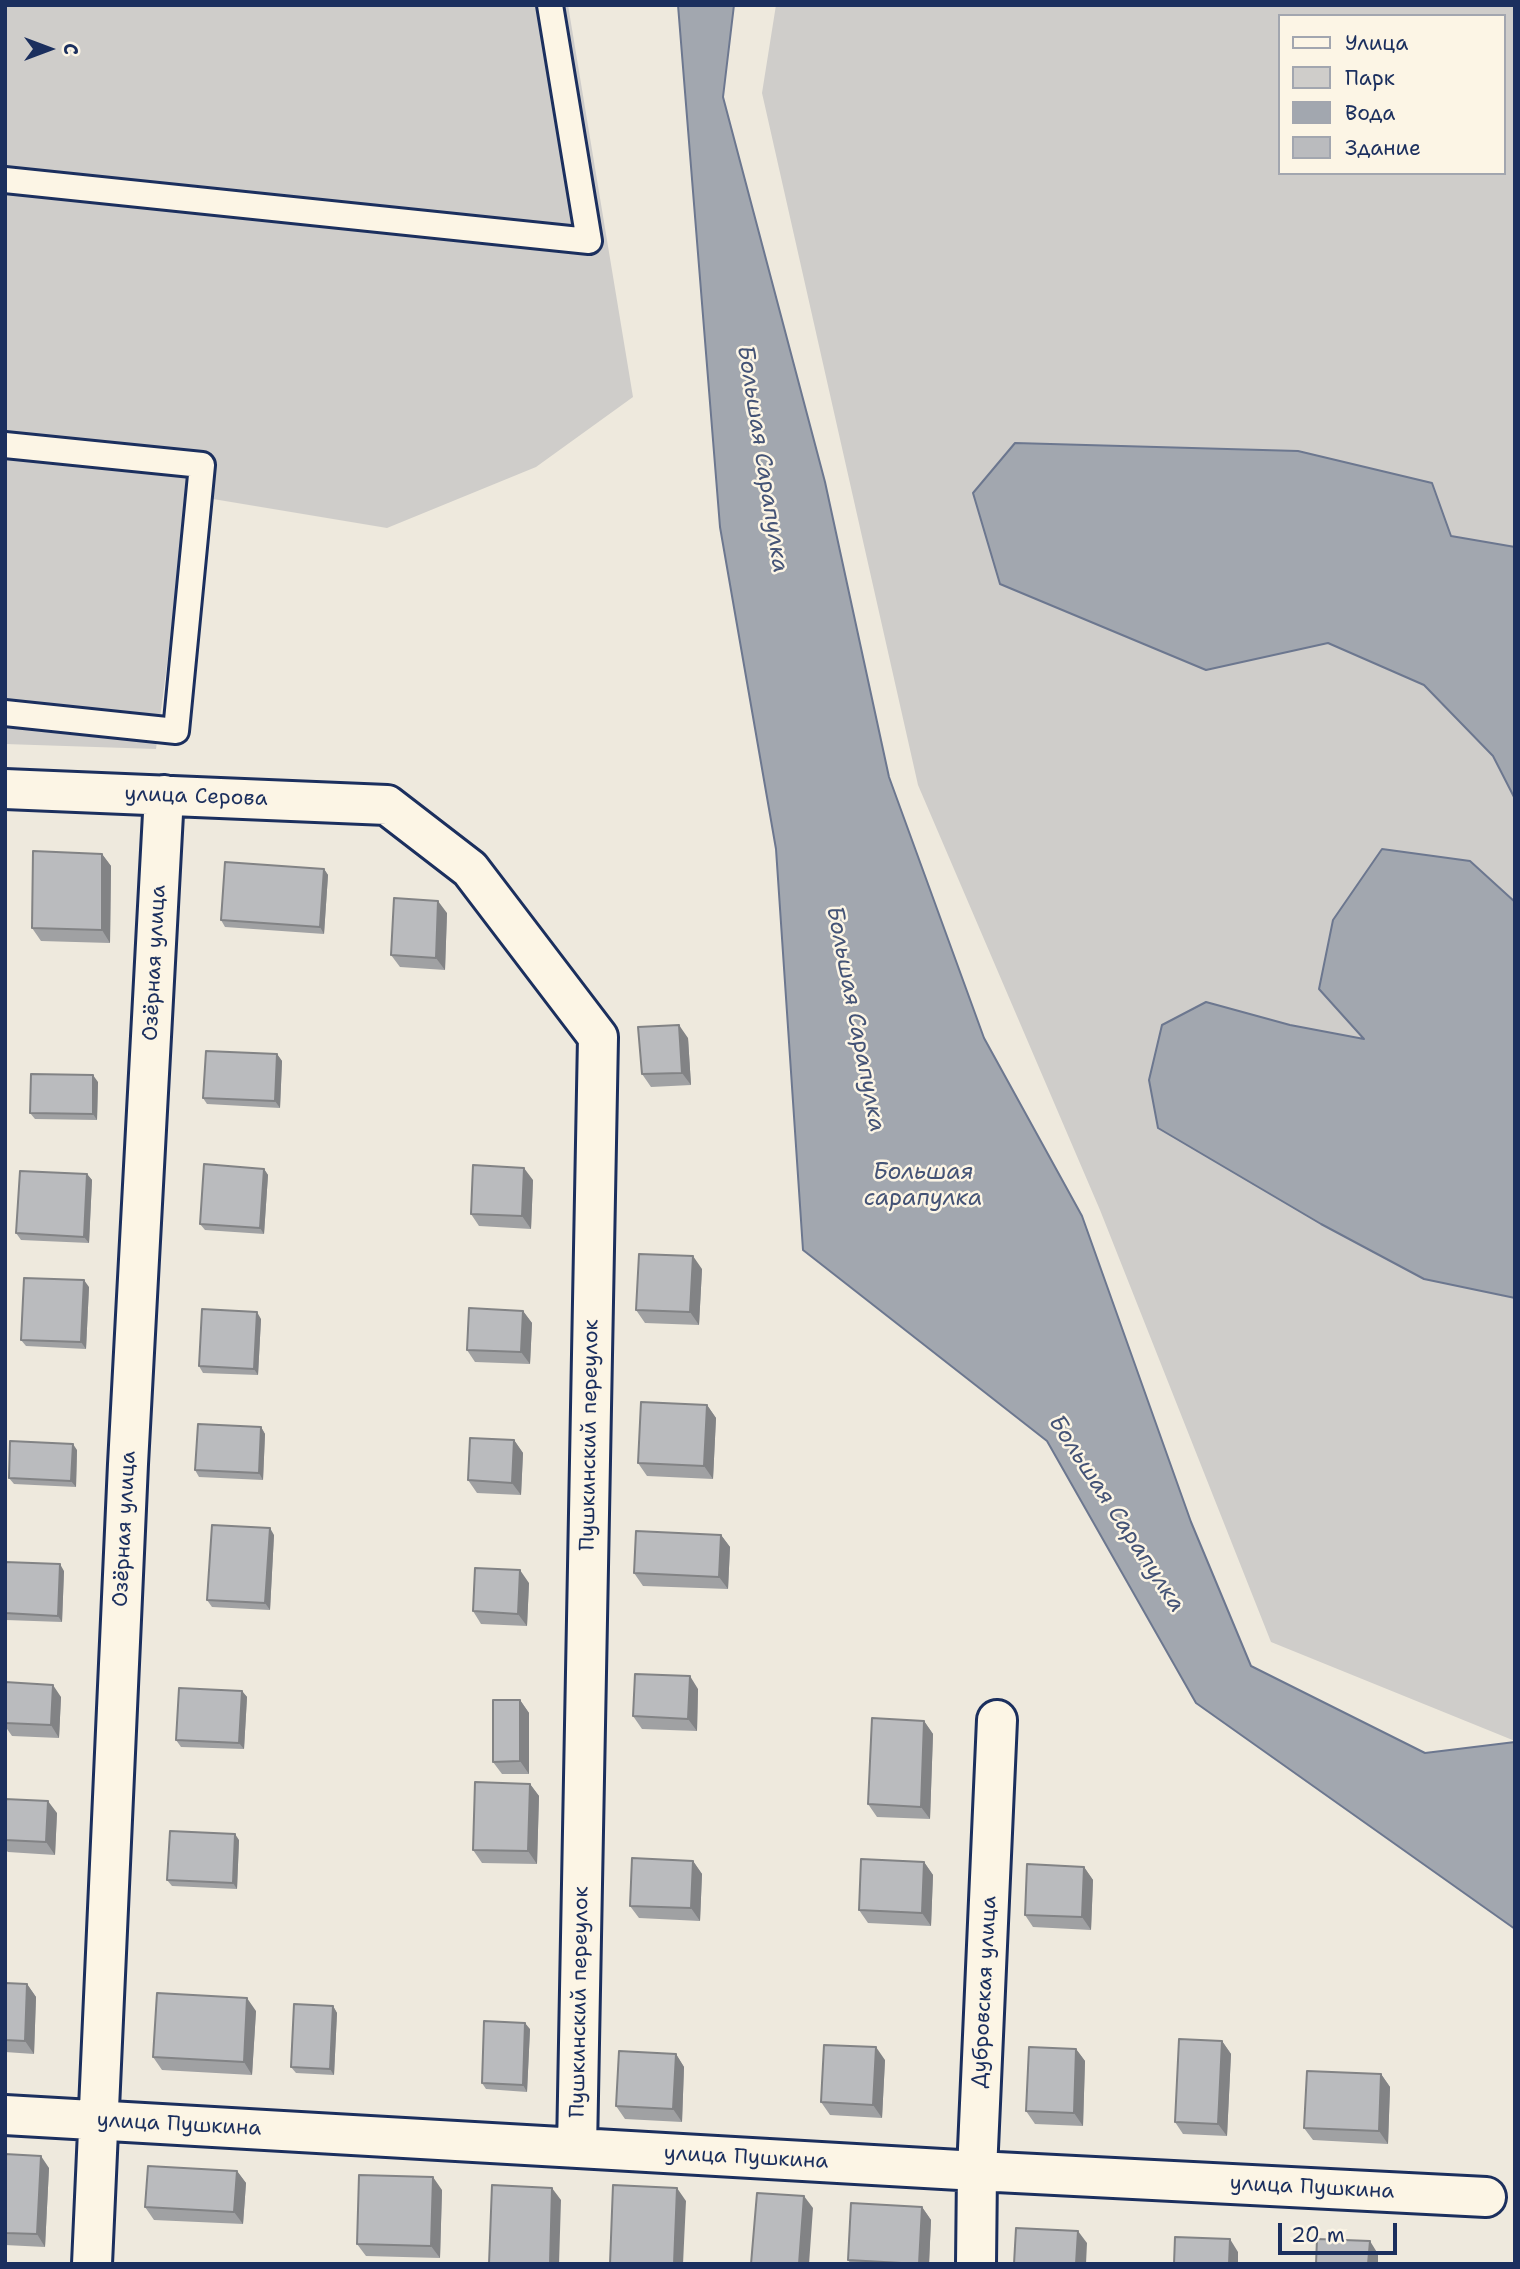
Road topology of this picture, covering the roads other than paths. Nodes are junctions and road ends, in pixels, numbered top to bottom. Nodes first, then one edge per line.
1 (550, 5) edge
2 (5, 180) edge
3 (5, 445) edge
4 (5, 713) edge
5 (5, 789) edge
6 (164, 795) junction
7 (387, 805) joint
8 (997, 1720) dead end
9 (5, 2115) edge
10 (99, 2120) junction
11 (577, 2148) junction
12 (977, 2171) junction
13 (1486, 2197) dead end
14 (92, 2264) edge
15 (976, 2264) edge

1 - 2 lane
3 - 4 lane
5 - 6 street, улица Серова
6 - 7 street, улица Серова
6 - 10 street, Озёрная улица
7 - 11 street, Пушкинский переулок
8 - 12 street, Дубровская улица
9 - 10 street, улица Пушкина
10 - 11 street, улица Пушкина
10 - 14 street, Озёрная улица
11 - 12 street, улица Пушкина
12 - 13 street, улица Пушкина
12 - 15 street, Дубровская улица

